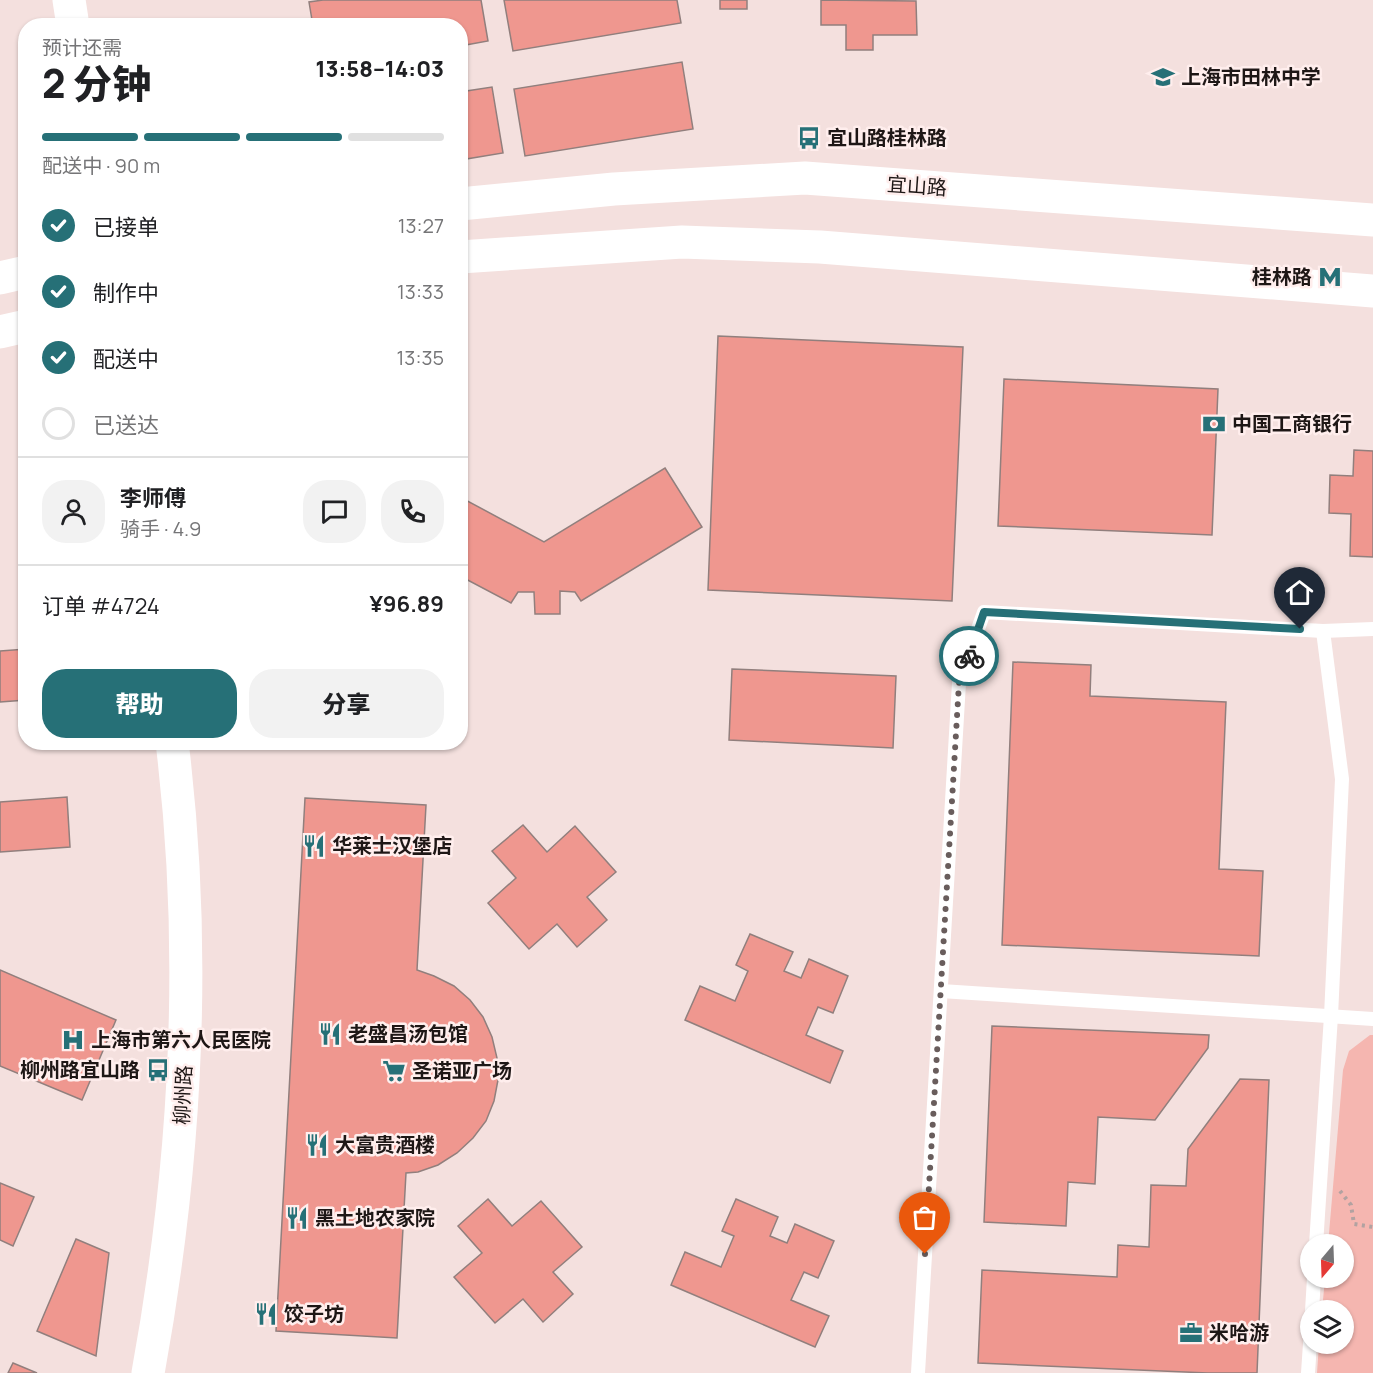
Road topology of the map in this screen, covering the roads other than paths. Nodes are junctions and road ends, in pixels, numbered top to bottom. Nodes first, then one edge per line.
1 (69, 0) edge
2 (72, 18) edge
3 (468, 203) edge
4 (1373, 220) edge
5 (468, 256) edge
6 (18, 274) edge
7 (0, 278) edge
8 (1373, 291) edge
9 (18, 328) edge
10 (0, 332) edge
11 (1373, 629) edge
12 (1323, 631) junction
13 (173, 750) edge
14 (941, 991) junction
15 (1331, 1016) junction
16 (1373, 1019) edge
17 (1317, 1234) edge
18 (1309, 1354) edge
19 (148, 1373) edge
20 (918, 1373) edge
21 (1308, 1373) edge

1 - 2 main road
3 - 4 main road, 宜山路
5 - 8 main road
6 - 7 main road
9 - 10 main road
11 - 12 lane
12 - 14 lane
12 - 15 lane
13 - 19 main road, 柳州路
14 - 15 lane
14 - 20 lane
15 - 16 lane
15 - 17 lane
18 - 21 lane

